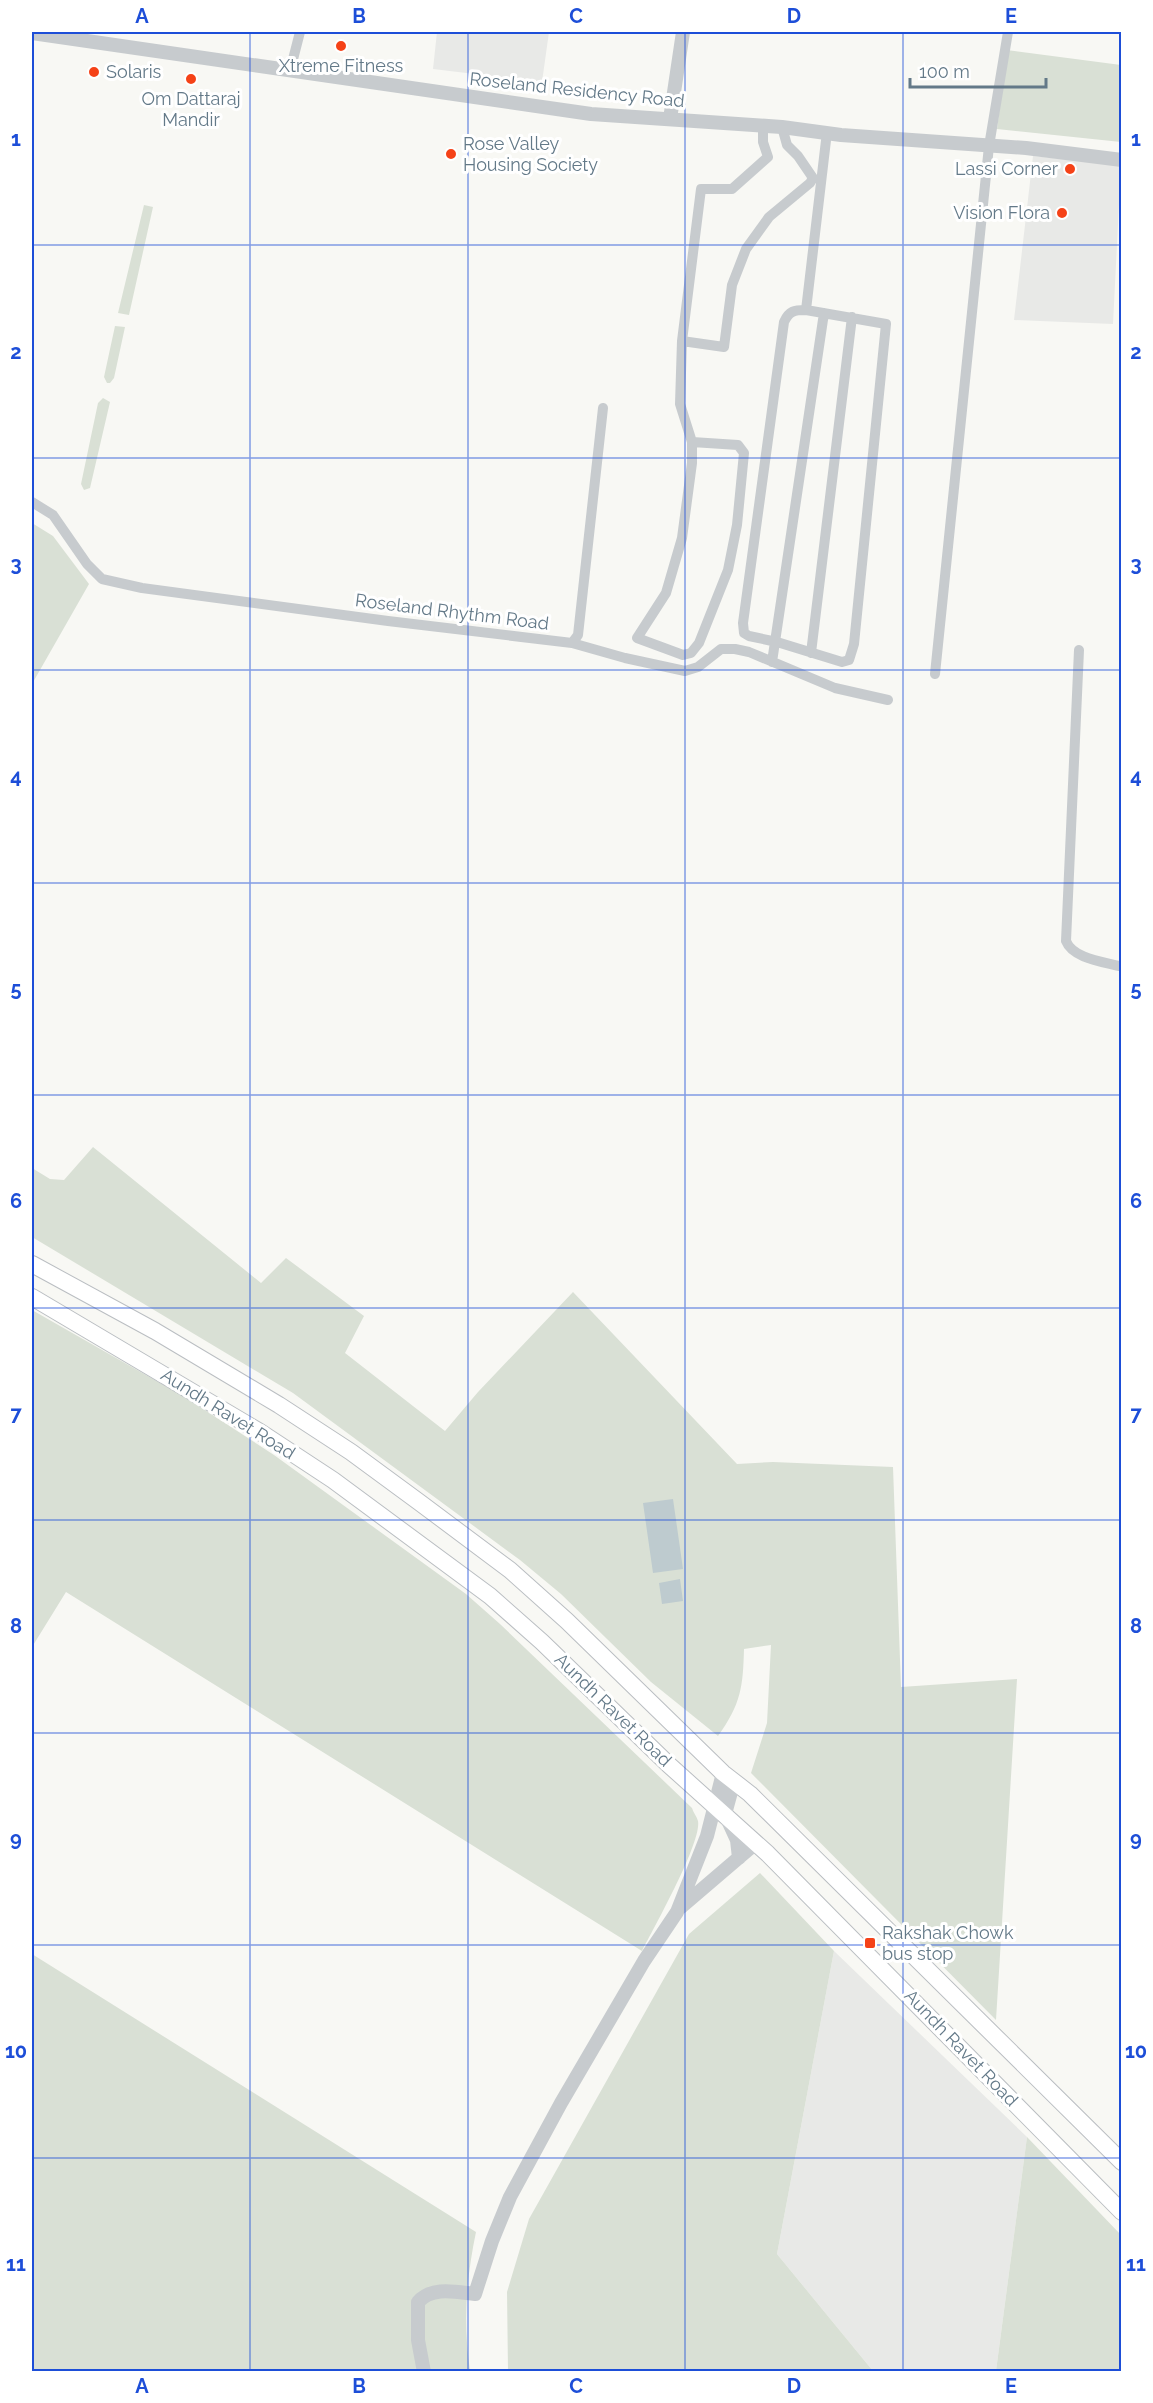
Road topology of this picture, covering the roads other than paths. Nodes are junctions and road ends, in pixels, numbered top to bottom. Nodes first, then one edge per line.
1 (300, 32) edge
2 (683, 32) edge
3 (1008, 32) edge
4 (34, 33) edge
5 (290, 71) junction
6 (670, 119) junction
7 (763, 126) junction
8 (782, 127) junction
9 (826, 132) junction
10 (787, 145) junction
11 (989, 146) junction
12 (768, 157) junction
13 (1122, 160) edge
14 (806, 310) junction
15 (824, 313) junction
16 (852, 317) junction
17 (682, 341) junction
18 (603, 408) dead end
19 (692, 442) junction
20 (32, 502) edge
21 (777, 642) junction
22 (572, 643) junction
23 (1079, 650) dead end
24 (811, 653) junction
25 (772, 662) junction
26 (935, 674) dead end
27 (888, 700) dead end
28 (1122, 967) edge
29 (32, 1264) edge
30 (32, 1297) edge
31 (728, 1777) junction
32 (719, 1809) junction
33 (756, 1843) junction
34 (739, 1858) junction
35 (676, 1912) junction
36 (1122, 2162) edge
37 (1122, 2212) edge
38 (424, 2372) edge

1 - 5 street
2 - 6 street
3 - 11 street
4 - 5 street, Roseland Residency Road
5 - 6 street, Roseland Residency Road
6 - 7 street, Roseland Residency Road
7 - 8 street, Roseland Residency Road
7 - 12 street
8 - 9 street, Roseland Residency Road
8 - 10 street
9 - 11 street, Roseland Residency Road
9 - 14 street
10 - 12 street
10 - 17 street
11 - 13 street, Roseland Residency Road
11 - 26 street
12 - 17 street
14 - 15 street
14 - 21 street
15 - 16 street
15 - 21 street
16 - 24 street
16 - 24 street
17 - 19 street
18 - 22 street
19 - 19 street
20 - 22 street, Roseland Rhythm Road
21 - 24 street
21 - 25 street
22 - 25 street, Roseland Rhythm Road
23 - 28 street
25 - 27 street, Roseland Rhythm Road
29 - 31 main road, Aundh Ravet Road
30 - 32 main road, Aundh Ravet Road
31 - 32 street
31 - 36 main road, Aundh Ravet Road
32 - 33 main road, Aundh Ravet Road
32 - 34 street
32 - 35 street
33 - 34 street
33 - 37 main road, Aundh Ravet Road
34 - 35 street
35 - 38 street

